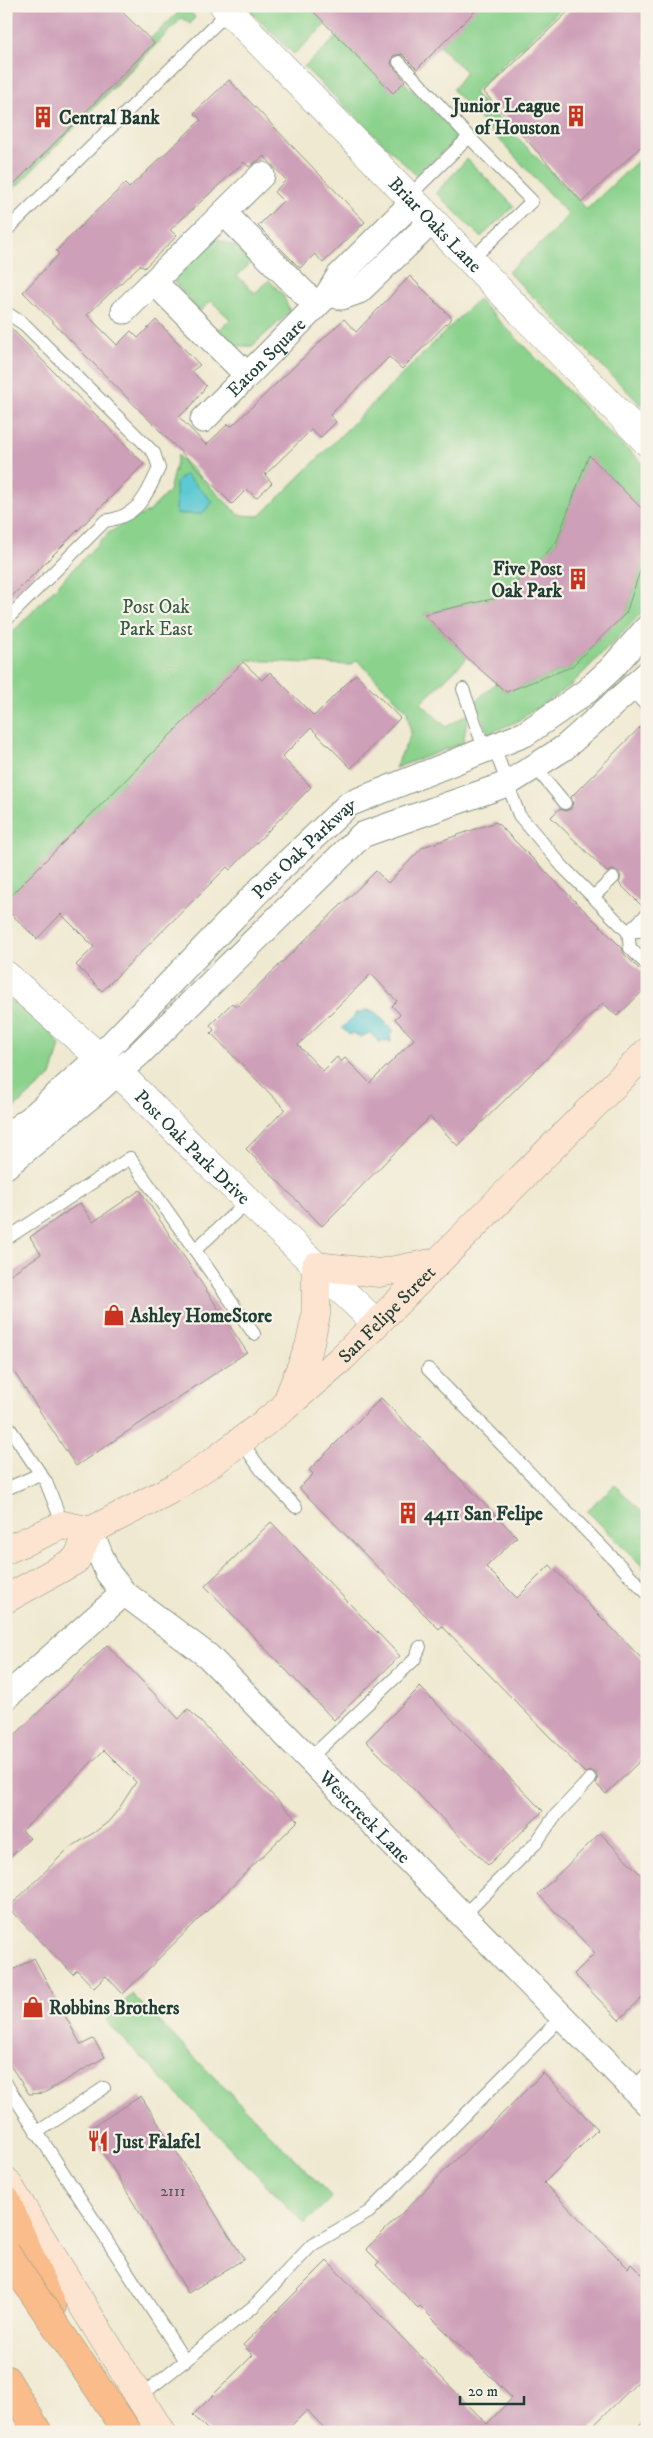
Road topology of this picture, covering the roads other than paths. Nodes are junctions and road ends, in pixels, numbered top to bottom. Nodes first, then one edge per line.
1 (226, 9) edge
2 (399, 62) dead end
3 (469, 137) junction
4 (262, 175) dead end
5 (418, 207) junction
6 (224, 213) junction
7 (6, 231) edge
8 (470, 261) junction
9 (154, 282) junction
10 (322, 300) junction
11 (124, 311) dead end
12 (6, 316) edge
13 (247, 375) junction
14 (203, 420) dead end
15 (647, 442) edge
16 (6, 620) edge
17 (647, 628) edge
18 (463, 688) dead end
19 (641, 690) edge
20 (489, 749) junction
21 (535, 767) junction
22 (507, 784) junction
23 (565, 803) dead end
24 (613, 878) dead end
25 (593, 897) junction
26 (647, 914) edge
27 (647, 930) edge
28 (628, 932) junction
29 (647, 965) edge
30 (6, 975) edge
31 (647, 1052) edge
32 (108, 1064) junction
33 (6, 1136) edge
34 (6, 1166) edge
35 (248, 1201) junction
36 (6, 1240) edge
37 (195, 1250) junction
38 (437, 1262) junction
39 (316, 1266) junction
40 (375, 1322) junction
41 (254, 1334) dead end
42 (428, 1369) dead end
43 (285, 1407) junction
44 (6, 1423) edge
45 (241, 1441) junction
46 (40, 1474) junction
47 (6, 1489) edge
48 (296, 1507) dead end
49 (63, 1525) junction
50 (90, 1531) junction
51 (6, 1550) edge
52 (124, 1592) junction
53 (647, 1593) edge
54 (6, 1599) edge
55 (420, 1646) dead end
56 (6, 1697) edge
57 (309, 1759) junction
58 (590, 1779) dead end
59 (463, 1916) junction
60 (562, 2017) junction
61 (6, 2084) edge
62 (104, 2088) dead end
63 (642, 2088) edge
64 (36, 2133) junction
65 (6, 2181) edge
66 (6, 2200) edge
67 (6, 2253) edge
68 (185, 2361) junction
69 (6, 2380) edge
70 (139, 2397) junction
71 (647, 2427) edge
72 (38, 2432) edge
73 (115, 2432) edge
74 (128, 2432) edge
75 (161, 2432) edge
76 (642, 2432) edge

1 - 5 street, Briar Oaks Lane
1 - 7 lane
2 - 3 lane
3 - 5 lane
3 - 8 lane
4 - 6 street
5 - 8 street, Briar Oaks Lane
5 - 10 street, Eaton Square
6 - 9 street
6 - 10 street
8 - 15 street, Briar Oaks Lane
9 - 11 street
9 - 13 street
10 - 13 street, Eaton Square
12 - 16 lane
13 - 14 street, Eaton Square
17 - 20 street, Post Oak Parkway
18 - 20 lane
19 - 21 street, Post Oak Parkway
20 - 22 lane
20 - 32 street, Post Oak Parkway
21 - 22 street, Post Oak Parkway
21 - 23 lane
22 - 25 lane
22 - 32 street, Post Oak Parkway
24 - 25 lane
25 - 28 lane
26 - 28 lane
27 - 28 lane
28 - 29 lane
30 - 32 street, Post Oak Park Drive
31 - 38 main road, San Felipe Street
32 - 33 street, Post Oak Parkway
32 - 34 street, Post Oak Parkway
32 - 35 street, Post Oak Park Drive
35 - 37 lane
35 - 39 street, Post Oak Park Drive
36 - 37 lane
37 - 41 lane
38 - 39 main road
38 - 40 main road, San Felipe Street
39 - 40 street, Post Oak Park Drive
39 - 43 main road
40 - 43 main road, San Felipe Street
42 - 53 lane
43 - 45 main road, San Felipe Street
44 - 46 lane
45 - 48 lane
45 - 50 main road, San Felipe Street
46 - 47 lane
46 - 49 lane
49 - 50 main road
49 - 51 main road
50 - 52 street, Westcreek Lane
50 - 54 main road
52 - 56 street
52 - 57 street, Westcreek Lane
55 - 57 lane
57 - 59 street, Westcreek Lane
58 - 59 lane
59 - 60 street, Westcreek Lane
60 - 63 street, Westcreek Lane
60 - 68 lane
61 - 64 lane
62 - 64 lane
64 - 68 lane
65 - 70 main road
66 - 73 highway
67 - 74 highway, bridge
68 - 70 lane
69 - 72 highway
70 - 75 main road
71 - 76 lane

